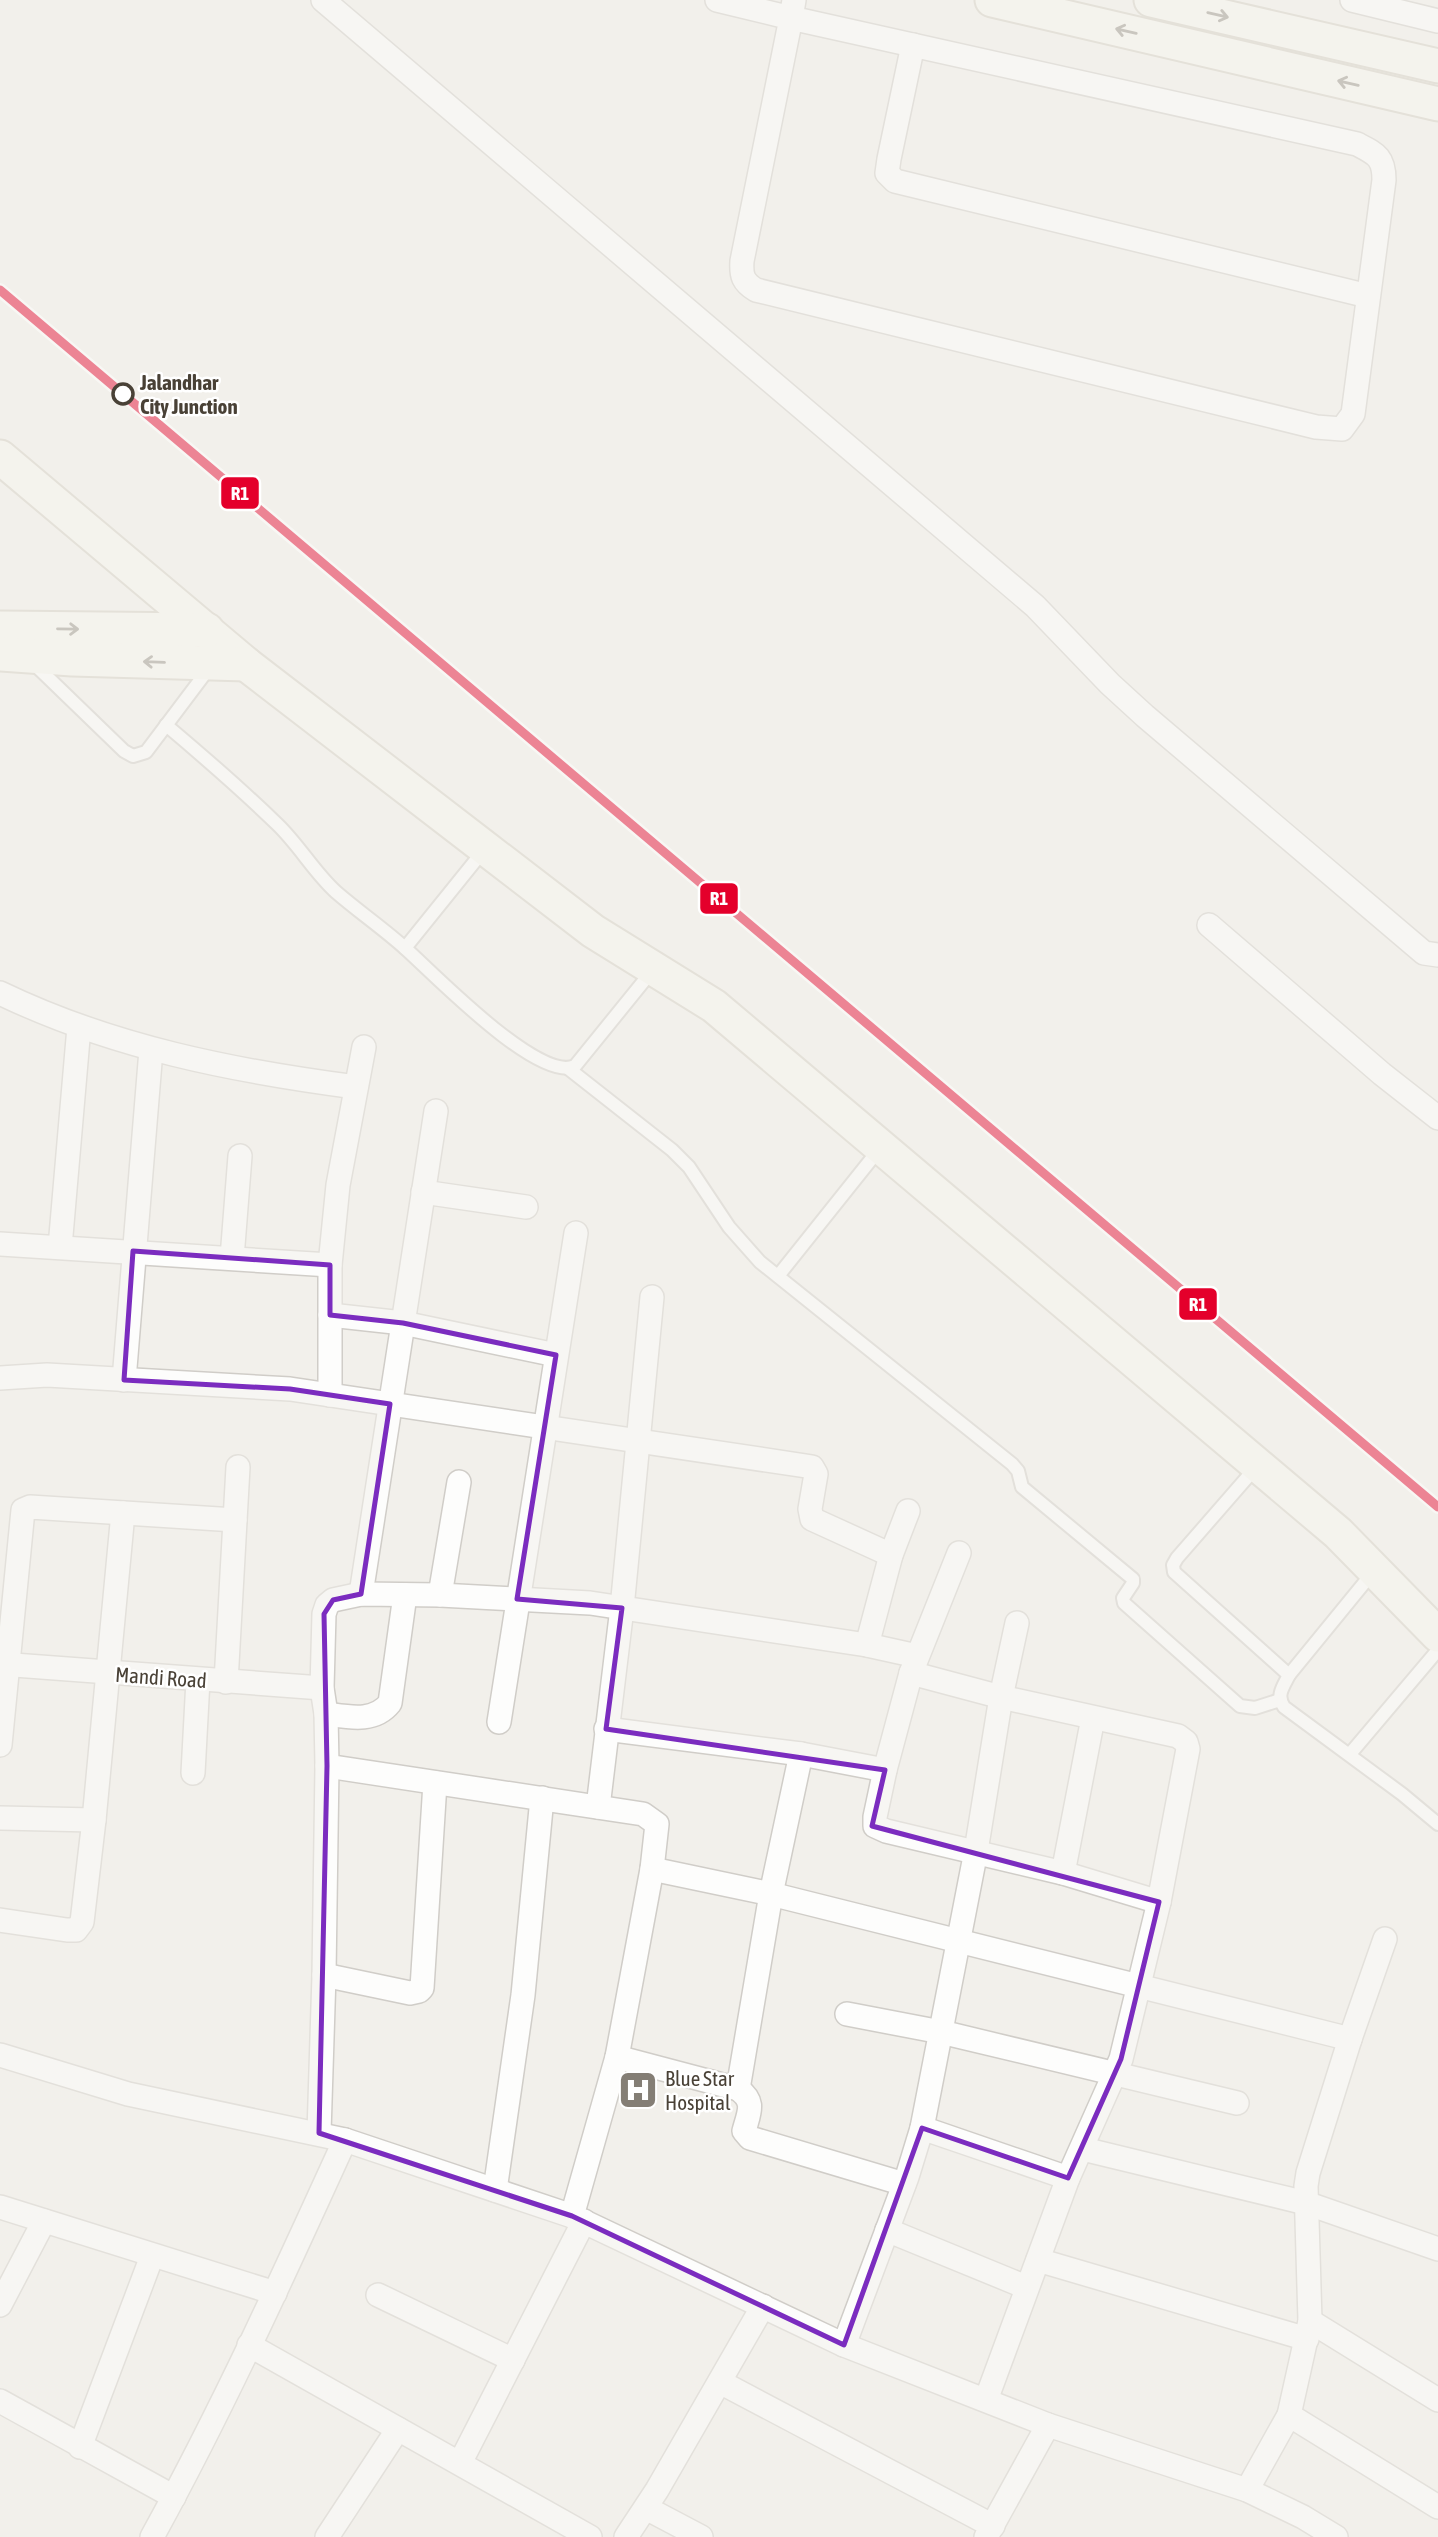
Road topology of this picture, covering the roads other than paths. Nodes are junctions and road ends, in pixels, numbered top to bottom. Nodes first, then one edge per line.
1 (323, 0) edge
2 (717, 0) edge
3 (992, 0) edge
4 (1152, 0) edge
5 (1352, 0) edge
6 (792, 9) edge
7 (1426, 13) edge
8 (913, 45) junction
9 (1404, 59) junction
10 (1438, 66) edge
11 (1397, 95) junction
12 (1438, 104) edge
13 (1368, 296) junction
14 (0, 457) edge
15 (0, 628) edge
16 (207, 630) junction
17 (13, 655) edge
18 (213, 664) junction
19 (247, 664) junction
20 (166, 725) junction
21 (485, 848) junction
22 (1209, 925) dead end
23 (405, 948) junction
24 (1438, 955) edge
25 (654, 969) junction
26 (0, 993) edge
27 (79, 1027) junction
28 (364, 1048) dead end
29 (151, 1050) junction
30 (569, 1069) junction
31 (356, 1087) junction
32 (436, 1111) dead end
33 (1438, 1118) edge
34 (881, 1147) junction
35 (240, 1156) dead end
36 (423, 1192) junction
37 (526, 1207) dead end
38 (576, 1233) dead end
39 (0, 1244) edge
40 (60, 1247) junction
41 (133, 1251) junction
42 (233, 1258) junction
43 (330, 1265) junction
44 (778, 1276) junction
45 (652, 1297) dead end
46 (330, 1315) junction
47 (403, 1322) junction
48 (556, 1355) junction
49 (0, 1378) edge
50 (124, 1380) junction
51 (330, 1395) junction
52 (390, 1404) junction
53 (545, 1425) junction
54 (637, 1441) junction
55 (1258, 1465) junction
56 (238, 1468) dead end
57 (459, 1482) dead end
58 (908, 1511) dead end
59 (123, 1513) junction
60 (235, 1520) junction
61 (959, 1553) dead end
62 (891, 1555) junction
63 (1374, 1570) junction
64 (361, 1594) junction
65 (405, 1595) junction
66 (440, 1595) junction
67 (517, 1599) junction
68 (622, 1608) junction
69 (1017, 1623) dead end
70 (1438, 1635) edge
71 (867, 1645) junction
72 (1438, 1650) edge
73 (3, 1664) edge
74 (914, 1664) junction
75 (107, 1673) junction
76 (1289, 1675) junction
77 (198, 1680) junction
78 (226, 1682) junction
79 (322, 1688) junction
80 (1001, 1696) junction
81 (1280, 1700) junction
82 (326, 1714) junction
83 (1093, 1718) junction
84 (499, 1721) dead end
85 (606, 1730) junction
86 (0, 1745) edge
87 (801, 1754) junction
88 (1350, 1755) junction
89 (327, 1766) junction
90 (885, 1770) junction
91 (193, 1773) dead end
92 (435, 1783) junction
93 (542, 1798) junction
94 (598, 1807) junction
95 (0, 1818) edge
96 (94, 1820) junction
97 (1438, 1824) edge
98 (976, 1851) junction
99 (652, 1869) junction
100 (1063, 1873) junction
101 (771, 1894) junction
102 (1159, 1902) junction
103 (0, 1920) edge
104 (1385, 1939) dead end
105 (958, 1940) junction
106 (324, 1975) junction
107 (1139, 1986) junction
108 (846, 2014) dead end
109 (941, 2032) junction
110 (1350, 2039) junction
111 (0, 2055) edge
112 (617, 2057) junction
113 (1116, 2073) junction
114 (738, 2089) junction
115 (1237, 2103) dead end
116 (922, 2128) junction
117 (319, 2133) junction
118 (345, 2140) junction
119 (1083, 2149) junction
120 (1068, 2178) junction
121 (904, 2184) junction
122 (495, 2190) junction
123 (1306, 2203) junction
124 (0, 2207) edge
125 (578, 2219) junction
126 (44, 2221) junction
127 (887, 2230) junction
128 (1438, 2249) edge
129 (152, 2256) junction
130 (1038, 2260) junction
131 (1026, 2287) junction
132 (275, 2293) junction
133 (378, 2295) dead end
134 (0, 2305) edge
135 (763, 2306) junction
136 (1308, 2330) junction
137 (249, 2345) junction
138 (844, 2345) junction
139 (513, 2360) junction
140 (720, 2382) junction
141 (986, 2400) junction
142 (1438, 2400) edge
143 (0, 2401) edge
144 (1289, 2416) junction
145 (1048, 2424) junction
146 (398, 2429) junction
147 (80, 2447) junction
148 (460, 2463) junction
149 (1247, 2490) junction
150 (174, 2497) junction
151 (1438, 2507) edge
152 (646, 2508) junction
153 (989, 2531) edge
154 (152, 2537) edge
155 (327, 2537) edge
156 (590, 2537) edge
157 (626, 2537) edge
158 (701, 2537) edge
159 (1335, 2537) edge

1 - 24 street
2 - 6 street
11 -> 3 street
4 -> 9 street
5 - 7 street
6 - 8 street
6 - 13 street
8 - 13 street
8 - 13 street
9 - 10 street
9 - 11 street
11 - 12 street
14 - 16 street
15 -> 16 street
16 - 19 street
18 -> 17 street
17 - 20 lane
18 - 19 street
18 - 20 lane
19 - 21 street
20 - 23 lane
21 - 23 lane
21 - 25 street
22 - 33 street
23 - 30 lane
25 - 30 lane
25 - 34 street
26 - 27 street
27 - 29 street
27 - 40 street
28 - 31 street
29 - 31 street
29 - 41 street
30 - 44 lane
31 - 43 street
32 - 36 street
34 - 44 lane
34 - 55 street
35 - 42 street
36 - 37 street
36 - 47 street
38 - 48 street
39 - 40 street
40 - 41 street
41 - 42 street
41 - 50 street
42 - 43 street
43 - 46 street
44 - 81 lane
45 - 54 street
46 - 47 street
46 - 51 street
47 - 48 street
47 - 52 street
48 - 53 street
49 - 50 street
50 - 51 street
51 - 52 street
52 - 53 street
52 - 64 street
53 - 54 street
53 - 67 street
54 - 62 street
54 - 68 street
55 - 63 street
55 - 76 lane
56 - 60 street
57 - 66 street
58 - 62 street
59 - 60 street
59 - 73 street
59 - 75 street
60 - 78 street
61 - 74 street
62 - 71 street
63 - 70 street
63 - 76 lane
64 - 65 street
64 - 79 street
65 - 66 street
65 - 82 street
66 - 67 street
67 - 68 street
67 - 84 street
68 - 71 street
68 - 85 street
69 - 80 street
71 - 74 street
72 - 88 lane
73 - 75 street, Mandi Road
73 - 86 street
74 - 80 street
74 - 90 street
75 - 77 street, Mandi Road
75 - 96 street
76 - 81 lane
77 - 78 street, Mandi Road
77 - 91 street
78 - 79 street, Mandi Road
79 - 82 street
80 - 83 street
80 - 98 street
81 - 88 lane
82 - 89 street
83 - 100 street
83 - 102 street
85 - 87 street
85 - 94 street
87 - 90 street
87 - 101 street
88 - 97 lane
89 - 92 street
89 - 106 street
90 - 98 street
92 - 93 street
92 - 106 street
93 - 94 street
93 - 122 street
94 - 99 street
95 - 96 street
96 - 103 street
98 - 100 street
98 - 105 street
99 - 101 street
99 - 112 street
100 - 102 street
101 - 105 street
101 - 114 street
102 - 107 street
104 - 110 street
105 - 107 street
105 - 109 street
106 - 117 street
107 - 110 street
107 - 113 street
108 - 109 street
109 - 113 street
109 - 116 street
110 - 123 street
111 - 117 street
112 - 114 street
112 - 125 street
113 - 115 street
113 - 119 street
114 - 121 street
116 - 120 street
116 - 121 street
117 - 118 street
118 - 122 street
118 - 132 street
119 - 120 street
119 - 123 street
120 - 130 street
121 - 127 street
122 - 125 street
123 - 128 street
123 - 136 street
124 - 126 street
125 - 135 street
125 - 139 street
126 - 129 street
126 - 134 street
127 - 131 street
127 - 138 street
129 - 132 street
129 - 147 street
130 - 131 street
130 - 136 street
131 - 141 street
132 - 137 street
133 - 139 street
135 - 138 street
135 - 140 street
136 - 142 street
136 - 144 street
137 - 146 street
137 - 150 street
138 - 141 street
139 - 148 street
140 - 152 street
140 - 153 street
141 - 145 street
143 - 147 street
144 - 149 street
144 - 151 street
145 - 149 street
145 - 153 street
146 - 148 street
146 - 155 street
147 - 150 street
148 - 156 street
149 - 159 street
150 - 154 street
152 - 157 street
152 - 158 street

